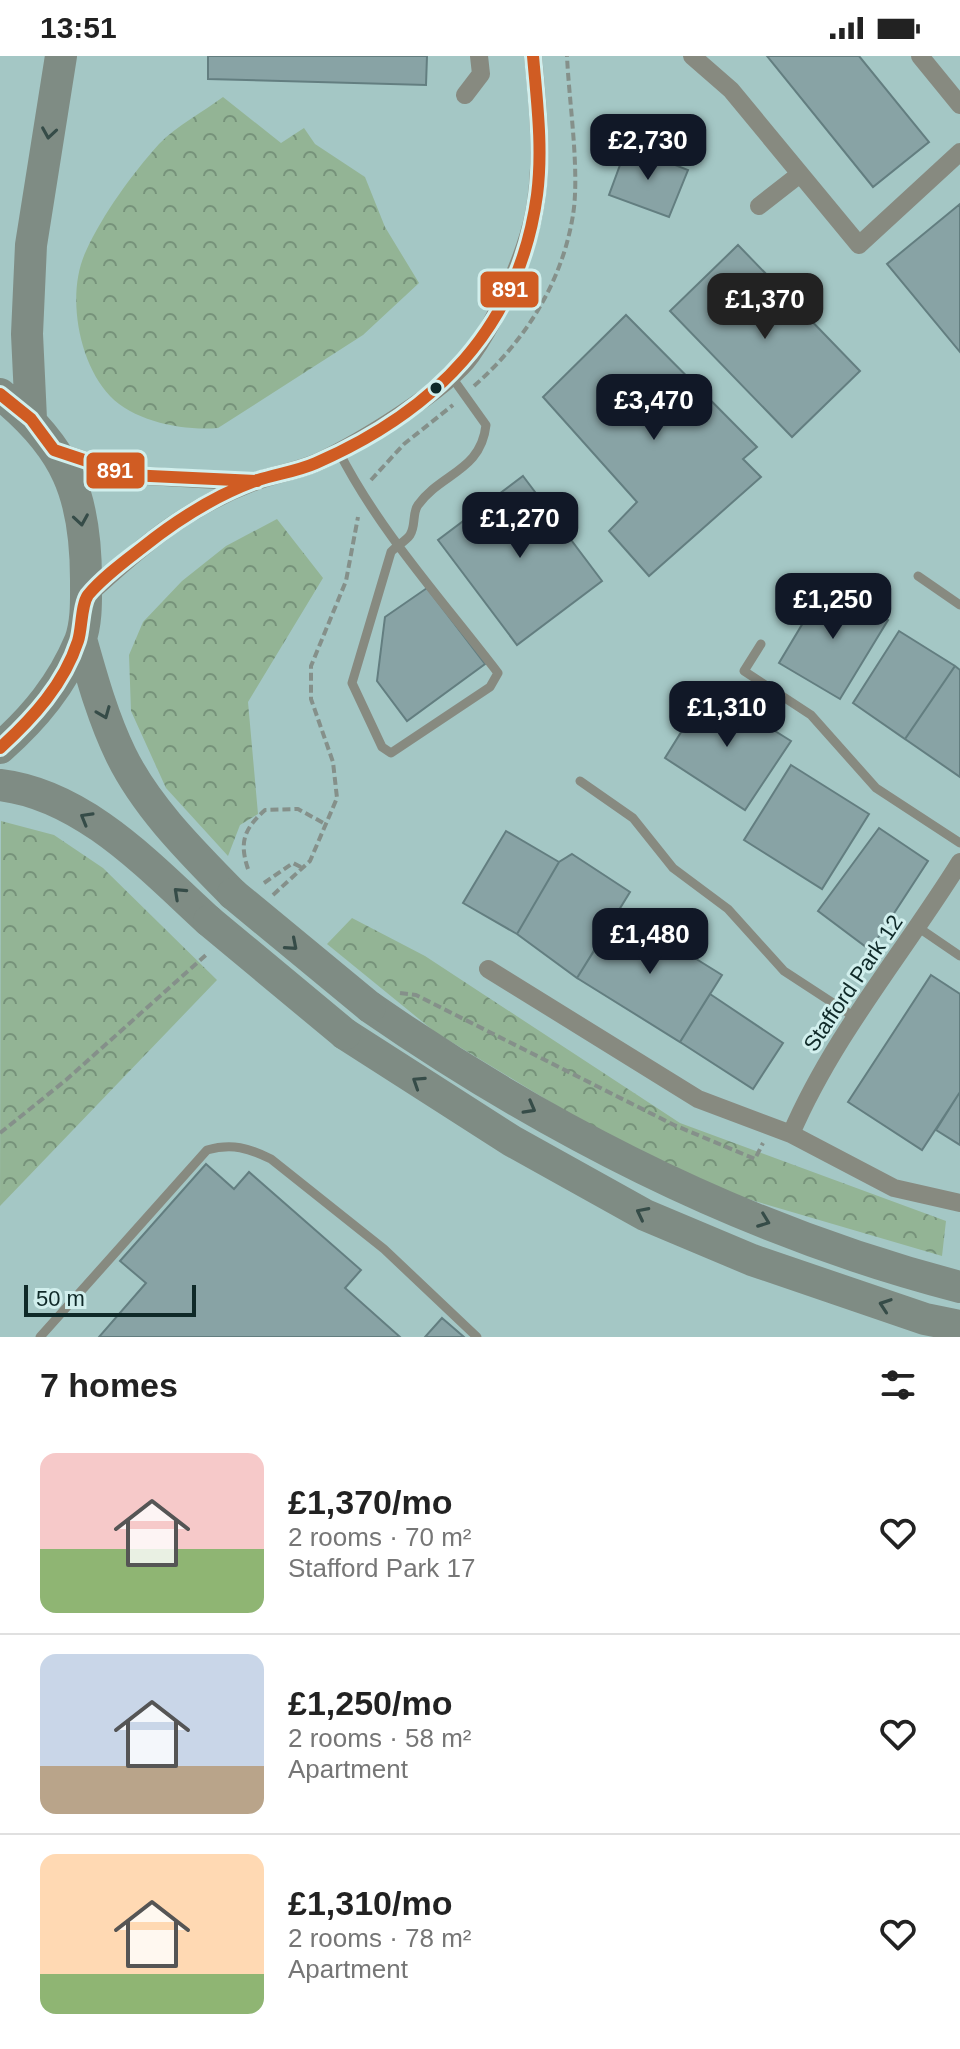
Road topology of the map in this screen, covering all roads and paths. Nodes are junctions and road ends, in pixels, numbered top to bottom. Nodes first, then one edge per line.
1 (61, 56) edge
2 (479, 56) edge
3 (533, 56) edge
4 (692, 56) edge
5 (920, 56) edge
6 (465, 95) dead end
7 (958, 98) edge
8 (960, 152) edge
9 (800, 174) junction
10 (759, 206) dead end
11 (451, 376) junction
12 (0, 394) edge
13 (31, 419) junction
14 (54, 450) junction
15 (338, 450) junction
16 (253, 482) junction
17 (361, 494) junction
18 (400, 543) junction
19 (918, 576) dead end
20 (86, 597) junction
21 (960, 605) edge
22 (81, 639) junction
23 (761, 644) dead end
24 (0, 748) edge
25 (580, 781) dead end
26 (0, 785) edge
27 (327, 825) junction
28 (960, 843) edge
29 (960, 862) edge
30 (303, 868) junction
31 (248, 887) junction
32 (269, 899) dead end
33 (919, 928) junction
34 (210, 936) junction
35 (960, 956) edge
36 (488, 969) dead end
37 (416, 995) dead end
38 (856, 1018) junction
39 (0, 1133) edge
40 (791, 1134) junction
41 (755, 1159) dead end
42 (960, 1203) edge
43 (960, 1287) edge
44 (960, 1326) edge
45 (40, 1337) edge
46 (477, 1337) edge

1 -> 13 highway
2 - 6 street
3 - 11 street
4 - 9 street
5 - 7 street
8 - 9 street
9 - 10 street
11 - 15 street
11 - 18 lane
12 - 13 highway
13 - 14 highway
14 - 16 street
14 -> 20 highway
15 - 16 street
15 - 17 lane
16 - 20 street
17 - 18 lane
17 - 27 path
18 - 18 lane
19 - 21 lane
20 - 22 highway
22 - 24 highway
22 -> 31 highway
23 - 28 lane
25 - 38 lane
34 -> 26 highway
27 - 30 path
27 - 31 path
29 - 33 street, Stafford Park 12
30 - 31 path
30 - 32 path
31 -> 43 highway, bridge
33 - 35 lane
33 - 38 street, Stafford Park 12
34 - 39 path
44 -> 34 highway, bridge
36 - 40 street
37 - 41 path
38 - 40 street, Stafford Park 12
40 - 42 street
45 - 46 lane

